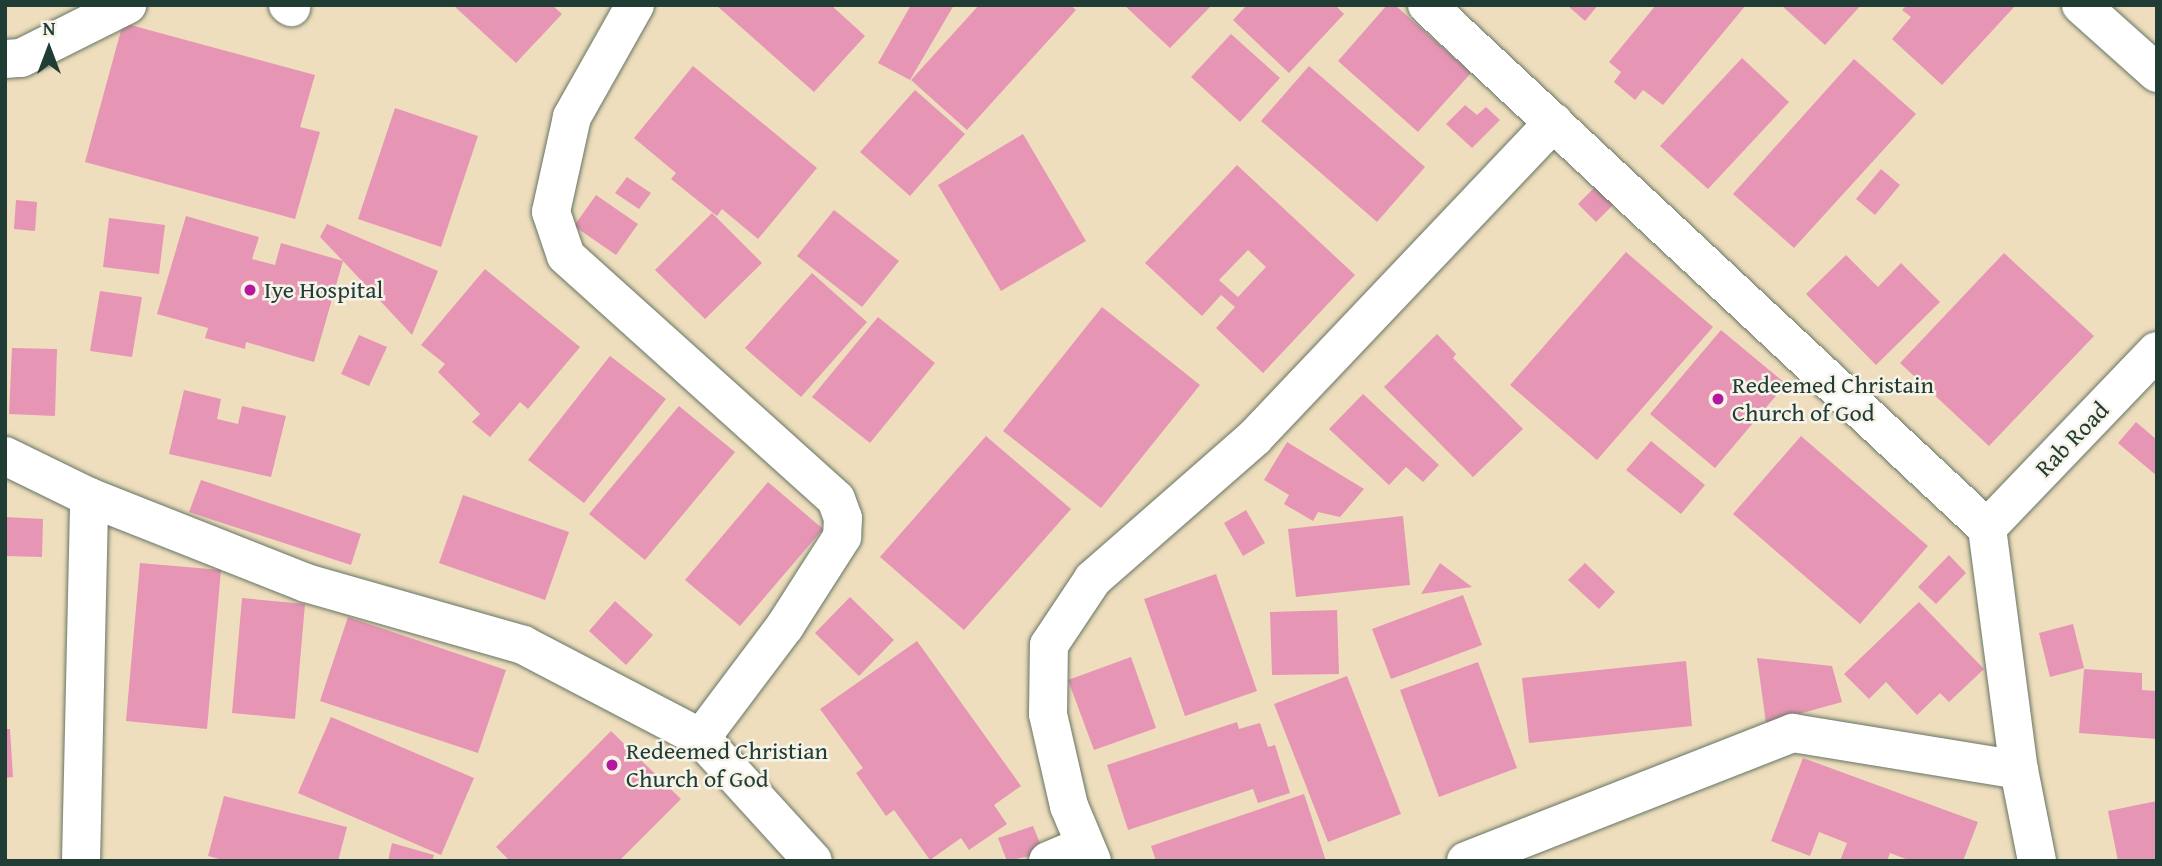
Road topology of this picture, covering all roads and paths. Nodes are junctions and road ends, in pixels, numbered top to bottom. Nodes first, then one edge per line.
1 (127, 5) edge
2 (635, 5) edge
3 (1427, 5) edge
4 (2081, 5) edge
5 (5, 59) edge
6 (2157, 73) edge
7 (1554, 121) junction
8 (2149, 374) edge
9 (5, 456) edge
10 (89, 497) junction
11 (1987, 528) junction
12 (701, 738) junction
13 (2019, 770) junction
14 (1087, 854) edge
15 (81, 861) edge
16 (813, 861) edge
17 (1048, 861) edge
18 (1466, 861) edge
19 (2037, 861) edge

1 - 5 street
2 - 12 street
3 - 7 street
4 - 6 street
7 - 11 street
7 - 14 street
8 - 11 street, Rab Road
9 - 10 street
10 - 12 street
10 - 15 street
11 - 13 street
12 - 16 street
13 - 18 street
13 - 19 street
14 - 17 street

